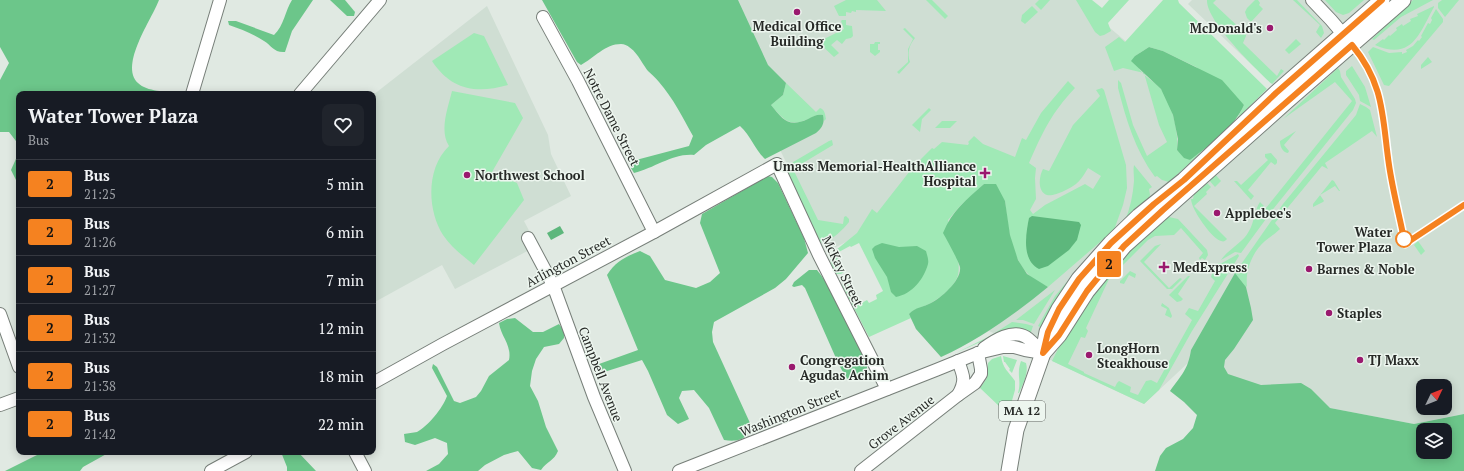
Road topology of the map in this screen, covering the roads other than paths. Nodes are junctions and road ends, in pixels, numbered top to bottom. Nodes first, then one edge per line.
1 (220, 0) edge
2 (380, 0) edge
3 (1312, 0) edge
4 (1403, 0) edge
5 (1376, 3) edge
6 (543, 17) dead end
7 (1348, 40) junction
8 (193, 91) edge
9 (303, 91) edge
10 (776, 164) joint
11 (654, 232) junction
12 (528, 238) dead end
13 (553, 285) junction
14 (0, 314) edge
15 (978, 352) junction
16 (1043, 353) junction
17 (16, 359) edge
18 (958, 362) junction
19 (376, 381) edge
20 (887, 390) junction
21 (958, 395) junction
22 (16, 399) edge
23 (0, 405) edge
24 (240, 455) edge
25 (357, 455) edge
26 (211, 471) edge
27 (365, 471) edge
28 (625, 471) edge
29 (679, 471) edge
30 (861, 471) edge
31 (1009, 471) edge

1 - 8 street
2 - 9 street
3 - 7 street
4 - 7 main road, MA 12
5 - 7 main road, MA 12
6 - 11 street, Notre Dame Street
7 - 16 main road, MA 12
10 - 11 street, Arlington Street
10 - 20 street, McKay Street
11 - 13 street, Arlington Street
12 - 13 street, Campbell Avenue
13 - 19 street, Arlington Street
13 - 28 street, Campbell Avenue
14 - 17 street
15 - 16 street, Washington Street
15 - 18 street, Washington Street
15 - 21 street, Grove Avenue
16 - 31 main road, MA 12
18 - 20 street, Washington Street
18 - 21 street
20 - 29 street, Washington Street
21 - 30 street, Grove Avenue
22 - 23 street
24 - 26 street
25 - 27 street

